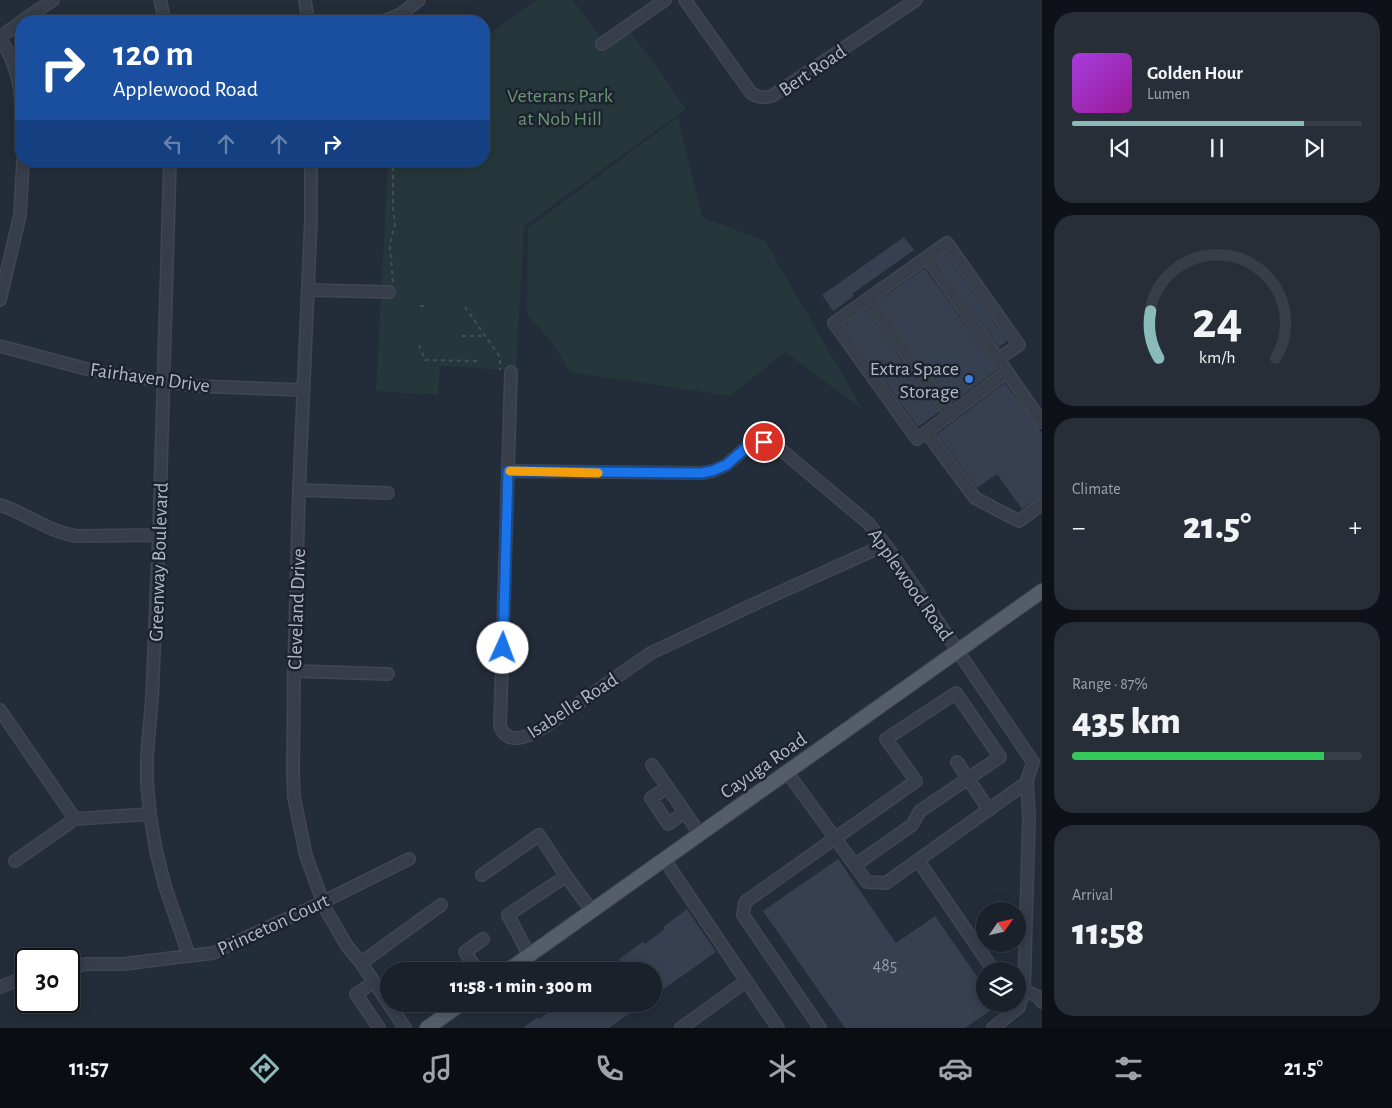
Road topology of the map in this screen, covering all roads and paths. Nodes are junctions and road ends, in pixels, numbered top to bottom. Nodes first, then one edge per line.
1 (52, 0) edge
2 (160, 0) edge
3 (305, 0) edge
4 (419, 0) edge
5 (664, 0) edge
6 (685, 0) edge
7 (916, 0) edge
8 (32, 15) edge
9 (164, 15) edge
10 (307, 15) edge
11 (399, 15) edge
12 (15, 27) edge
13 (0, 37) edge
14 (602, 44) dead end
15 (15, 66) edge
16 (23, 167) edge
17 (170, 167) edge
18 (311, 167) edge
19 (393, 167) edge
20 (927, 257) junction
21 (391, 288) joint
22 (308, 290) junction
23 (868, 299) junction
24 (0, 300) edge
25 (420, 306) dead end
26 (426, 306) dead end
27 (465, 306) dead end
28 (462, 336) dead end
29 (484, 336) junction
30 (419, 345) dead end
31 (0, 346) edge
32 (998, 359) junction
33 (479, 361) dead end
34 (505, 371) joint
35 (1008, 372) junction
36 (165, 381) junction
37 (303, 390) junction
38 (950, 415) junction
39 (1042, 422) edge
40 (926, 432) junction
41 (508, 471) junction
42 (300, 490) junction
43 (388, 493) dead end
44 (1042, 504) edge
45 (0, 505) edge
46 (159, 535) junction
47 (885, 545) junction
48 (1042, 592) edge
49 (958, 650) junction
50 (294, 671) junction
51 (388, 674) dead end
52 (0, 710) edge
53 (957, 762) dead end
54 (652, 765) dead end
55 (787, 772) junction
56 (968, 779) junction
57 (1026, 782) junction
58 (668, 787) junction
59 (989, 810) junction
60 (685, 812) junction
61 (150, 814) junction
62 (75, 819) junction
63 (700, 834) junction
64 (834, 837) junction
65 (409, 859) dead end
66 (664, 859) junction
67 (918, 860) junction
68 (15, 861) dead end
69 (855, 865) junction
70 (482, 875) dead end
71 (566, 876) junction
72 (323, 902) junction
73 (441, 906) dead end
74 (592, 910) junction
75 (483, 939) dead end
76 (529, 955) junction
77 (189, 956) junction
78 (472, 962) edge
79 (519, 962) edge
80 (988, 962) edge
81 (1025, 962) edge
82 (361, 963) junction
83 (80, 965) edge
84 (15, 981) edge
85 (745, 982) junction
86 (380, 985) edge
87 (0, 987) edge
88 (1026, 991) edge
89 (1042, 1002) edge
90 (396, 1012) edge
91 (444, 1012) edge
92 (1010, 1012) edge
93 (379, 1028) edge
94 (405, 1028) edge
95 (427, 1028) edge
96 (681, 1028) edge
97 (778, 1028) edge
98 (820, 1028) edge
99 (993, 1028) edge

1 - 8 street
2 - 9 street
3 - 10 street
4 - 11 street
5 - 14 street
6 - 7 street, Bert Road
12 - 13 street
13 - 15 street
16 - 24 street
17 - 36 street, Greenway Boulevard
18 - 22 street, Cleveland Drive
19 - 21 path
20 - 23 street
20 - 32 street
20 - 32 street
21 - 22 street
22 - 37 street, Cleveland Drive
23 - 38 street
23 - 40 street
25 - 26 path
27 - 29 path
28 - 29 path
29 - 34 path
30 - 33 path
31 - 36 street, Fairhaven Drive
32 - 35 street
34 - 41 street, Isabelle Road
35 - 38 street
35 - 39 street
36 - 37 street, Fairhaven Drive
36 - 46 street, Greenway Boulevard
37 - 42 street, Cleveland Drive
38 - 40 street
40 - 44 street
41 - 47 street, Applewood Road
41 - 47 street, Isabelle Road
42 - 43 street
42 - 50 street, Cleveland Drive
45 - 46 street
46 - 61 street, Greenway Boulevard
47 - 49 street, Applewood Road
48 - 49 main road, Cayuga Road
49 - 55 main road, Cayuga Road
49 - 57 street, Applewood Road
50 - 51 street
50 - 72 street, Cleveland Drive
52 - 62 street
53 - 56 street
54 - 58 street
55 - 63 main road, Cayuga Road
55 - 64 street
56 - 59 street
56 - 64 street
56 - 69 street
57 - 59 street
57 - 81 street
58 - 60 street
58 - 60 street
59 - 67 street
60 - 63 street
61 - 62 street
61 - 77 street, Greenway Boulevard
62 - 68 street
63 - 66 main road, Cayuga Road
64 - 69 street
64 - 98 street
65 - 72 street, Princeton Court
66 - 74 main road, Cayuga Road
66 - 85 street
67 - 69 street
67 - 80 street
70 - 71 street
71 - 74 street
71 - 76 street
72 - 77 street, Princeton Court
72 - 82 street, Cleveland Drive
73 - 82 street
74 - 76 main road, Cayuga Road
75 - 78 street
76 - 79 main road, Cayuga Road
77 - 83 street, Princeton Court
82 - 86 street, Cleveland Drive
84 - 87 street
85 - 96 street
85 - 97 street
86 - 93 street
88 - 89 street
90 - 94 street, Cleveland Drive
91 - 95 main road
92 - 99 street

